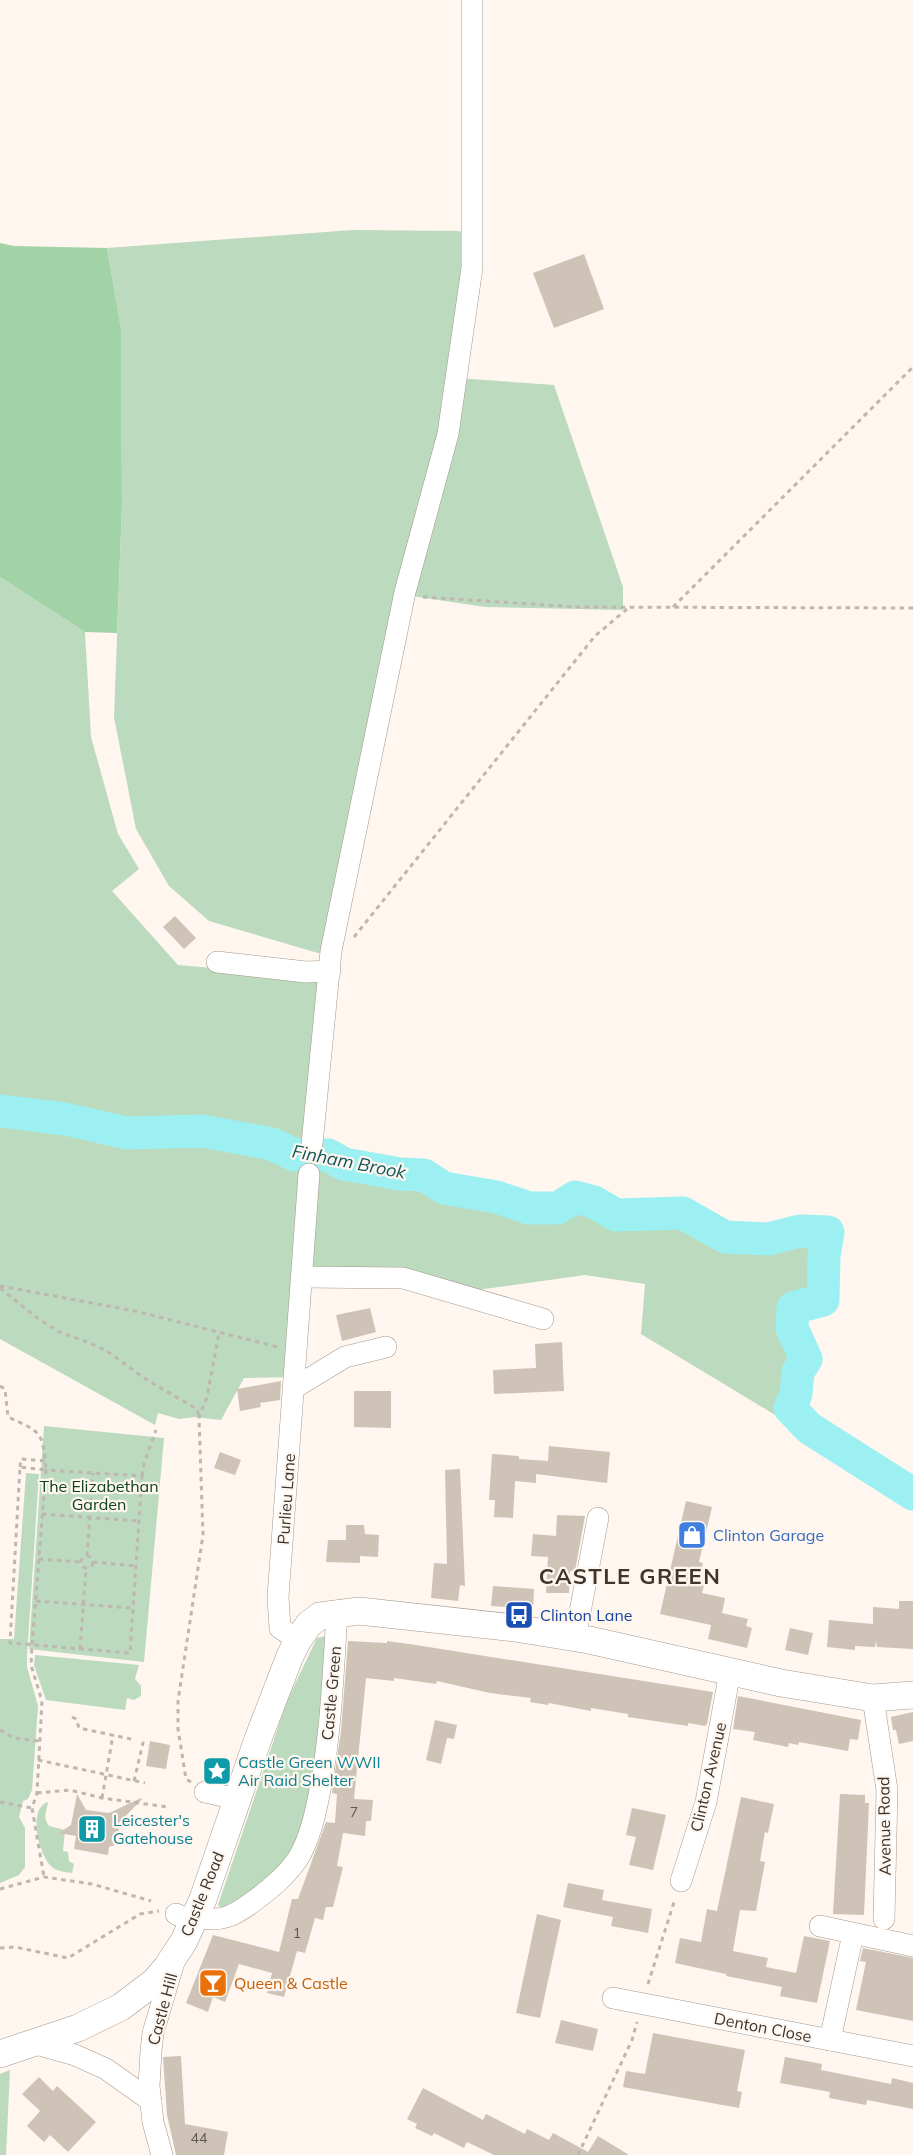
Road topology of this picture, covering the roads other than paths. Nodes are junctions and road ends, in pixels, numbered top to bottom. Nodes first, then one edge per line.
1 (472, 0) edge
2 (331, 961) junction
3 (218, 962) dead end
4 (312, 1144) dead end
5 (309, 1174) dead end
6 (303, 1277) junction
7 (543, 1320) dead end
8 (386, 1347) dead end
9 (294, 1388) junction
10 (598, 1518) dead end
11 (337, 1613) junction
12 (575, 1638) junction
13 (298, 1640) junction
14 (730, 1672) junction
15 (913, 1695) edge
16 (873, 1698) junction
17 (205, 1792) road end
18 (237, 1799) junction
19 (681, 1881) dead end
20 (188, 1918) junction
21 (884, 1919) dead end
22 (820, 1926) dead end
23 (853, 1934) junction
24 (913, 1946) edge
25 (176, 1953) junction
26 (613, 1998) dead end
27 (830, 2040) junction
28 (32, 2043) junction
29 (0, 2054) edge
30 (913, 2056) edge
31 (151, 2101) junction
32 (162, 2155) edge

1 - 2 street
2 - 3 street
2 - 4 street
5 - 6 street, Purlieu Lane
6 - 7 street
6 - 9 street, Purlieu Lane
8 - 9 street
9 - 13 street, Purlieu Lane
10 - 12 street
11 - 12 main road
11 - 13 main road
11 - 20 street, Castle Green
12 - 14 main road
13 - 18 main road, Castle Road
14 - 16 main road
14 - 19 street, Clinton Avenue
15 - 16 main road
16 - 21 street, Avenue Road
17 - 18 street
18 - 20 main road, Castle Road
20 - 25 main road, Castle Road
22 - 23 street
23 - 24 street
23 - 27 street
25 - 28 main road, Castle Road
25 - 31 street, Castle Hill
26 - 27 street, Denton Close
27 - 30 street, Denton Close
28 - 29 main road, Castle Road
28 - 31 street
31 - 32 street, Castle Hill

